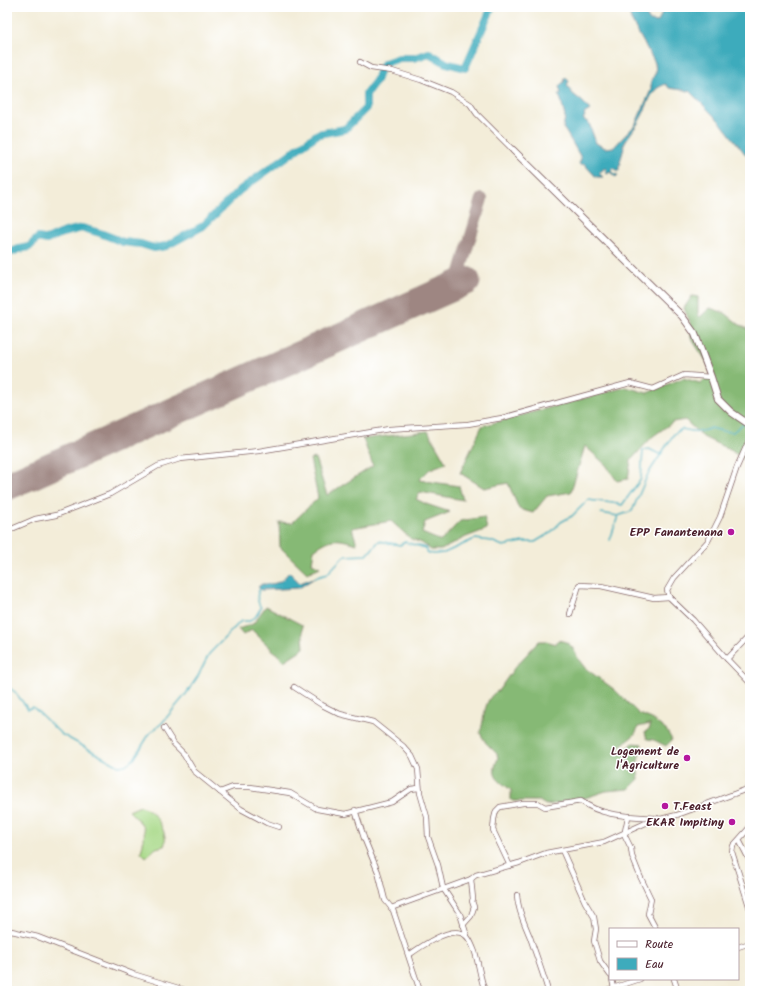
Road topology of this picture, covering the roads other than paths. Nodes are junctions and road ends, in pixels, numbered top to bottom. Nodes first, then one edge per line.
1 (360, 62) dead end
2 (513, 150) joint
3 (712, 377) junction
4 (750, 425) edge
5 (750, 438) edge
6 (7, 531) edge
7 (669, 597) junction
8 (570, 614) dead end
9 (750, 635) edge
10 (727, 659) junction
11 (750, 683) edge
12 (294, 687) dead end
13 (164, 728) dead end
14 (419, 788) junction
15 (750, 788) edge
16 (220, 792) junction
17 (355, 810) junction
18 (628, 817) junction
19 (660, 819) junction
20 (750, 826) edge
21 (279, 827) dead end
22 (625, 832) junction
23 (739, 840) junction
24 (562, 850) junction
25 (750, 861) edge
26 (510, 866) junction
27 (471, 879) junction
28 (443, 888) junction
29 (517, 895) dead end
30 (391, 908) junction
31 (750, 910) edge
32 (463, 925) junction
33 (655, 928) edge
34 (7, 930) edge
35 (467, 936) junction
36 (750, 943) edge
37 (739, 947) edge
38 (409, 955) junction
39 (609, 974) edge
40 (612, 980) edge
41 (637, 980) edge
42 (674, 980) edge
43 (614, 988) junction
44 (188, 991) edge
45 (420, 991) edge
46 (485, 991) edge
47 (548, 991) edge
48 (604, 991) edge
49 (678, 991) edge

1 - 2 street
2 - 3 street
3 - 4 street
3 - 6 street
5 - 7 street
7 - 8 street
7 - 10 street
9 - 10 street
10 - 11 street
12 - 14 street
13 - 16 street
14 - 17 street
14 - 28 street
15 - 19 street
16 - 17 street
16 - 21 street
17 - 30 street
18 - 19 street
18 - 22 street
18 - 26 street
19 - 22 street
20 - 23 street
22 - 24 street
22 - 33 street
23 - 25 street
23 - 31 street
24 - 26 street
24 - 39 street
26 - 27 street
27 - 28 street
27 - 32 street
28 - 30 street
28 - 32 street
29 - 47 street
30 - 38 street
32 - 35 street
34 - 44 street
35 - 38 street
35 - 46 street
36 - 37 street
38 - 45 street
40 - 43 street
41 - 43 street
42 - 49 street
43 - 48 street

